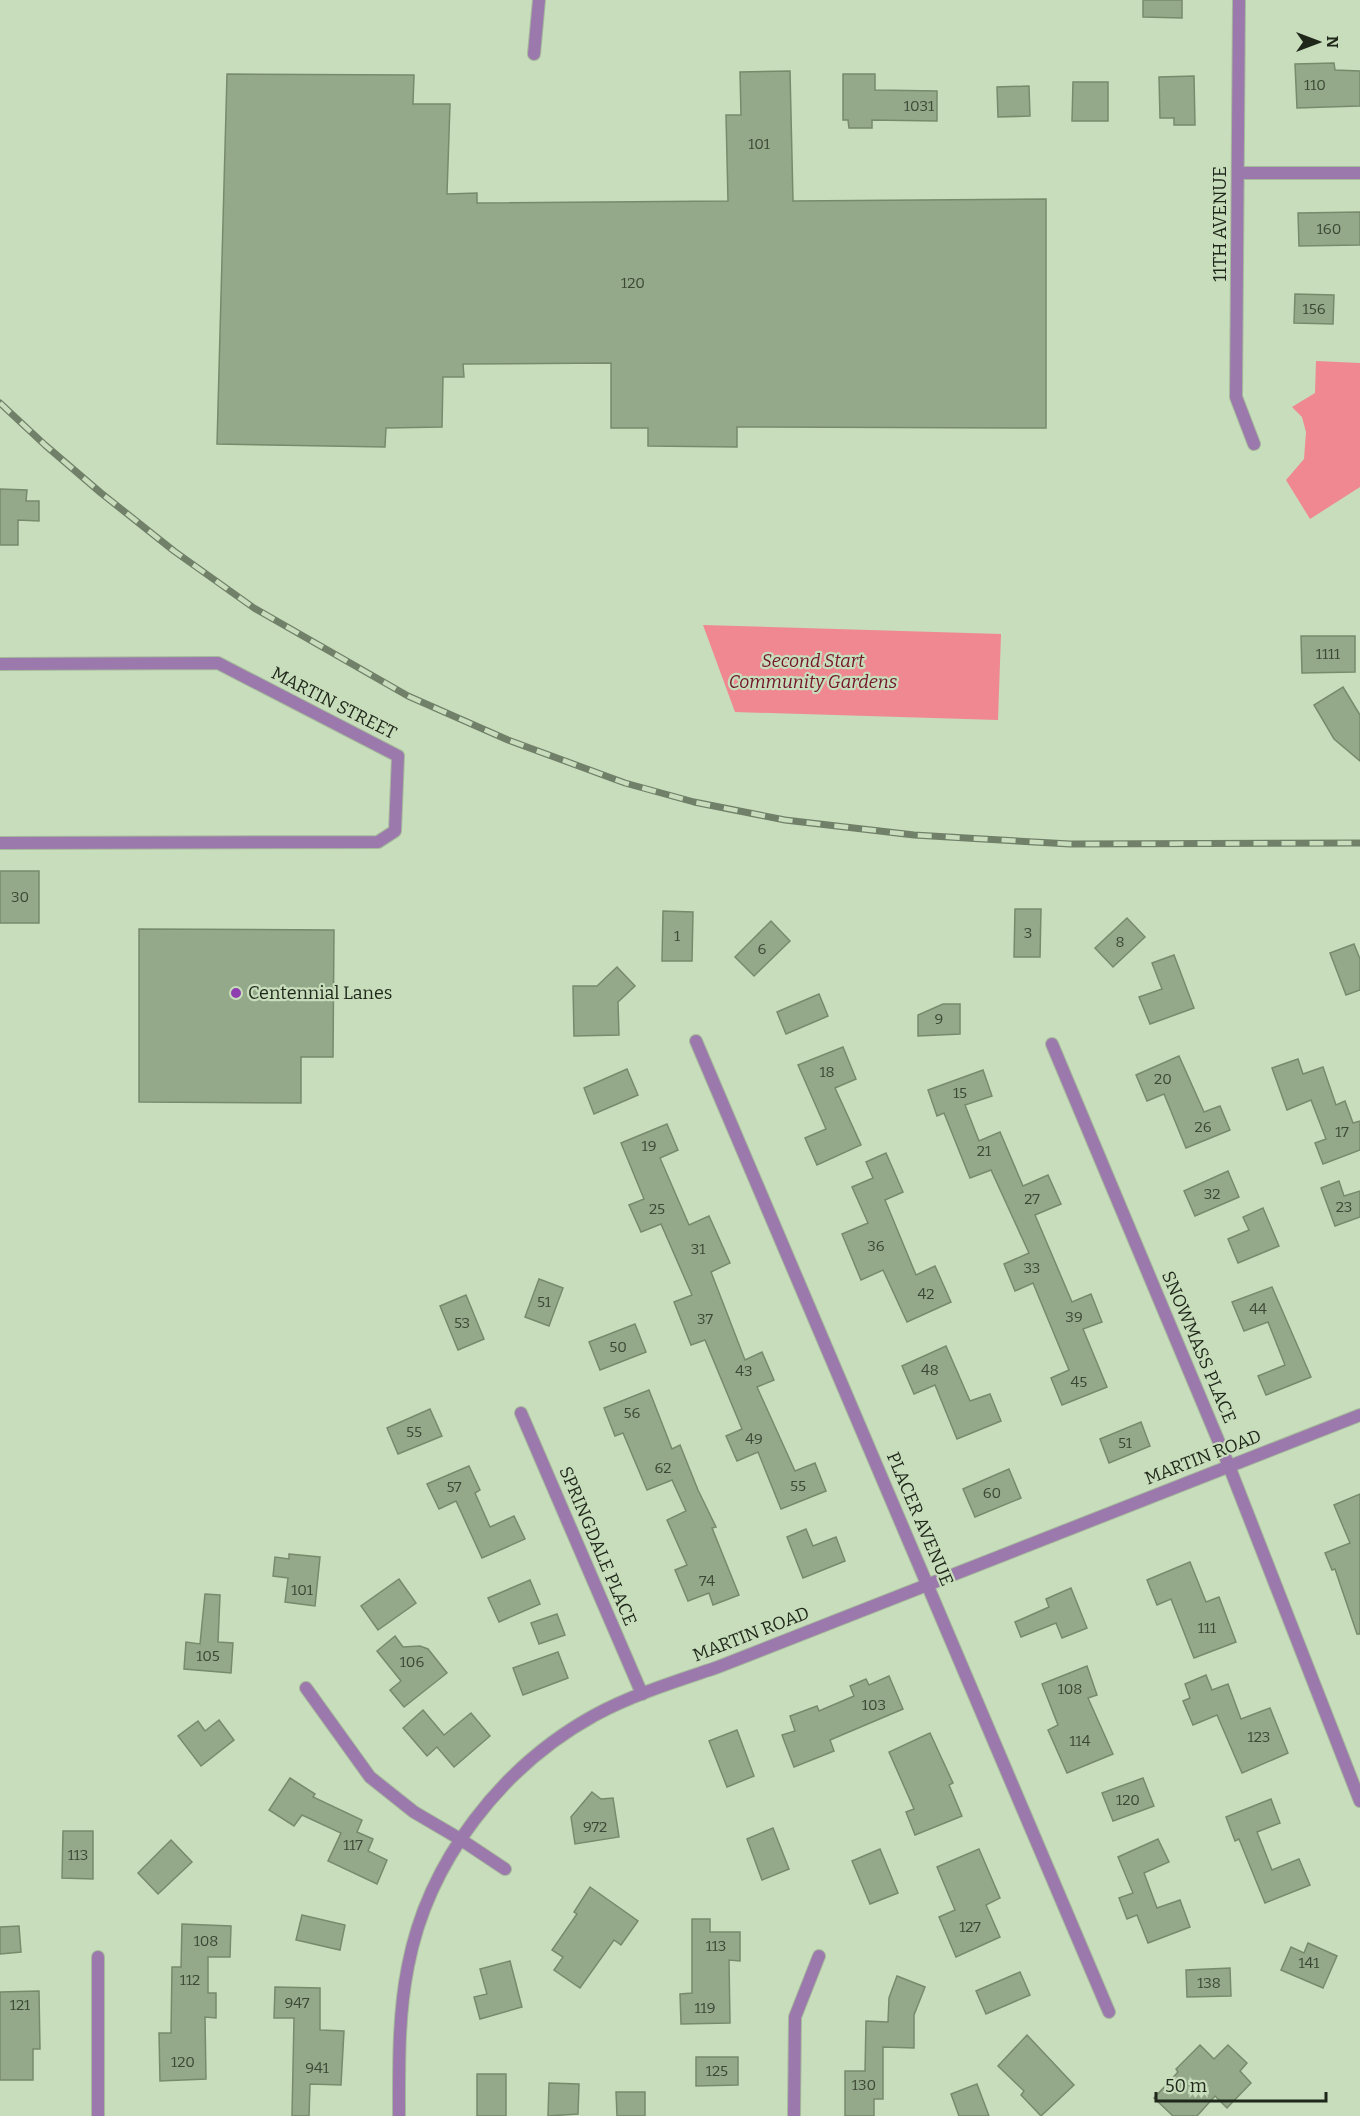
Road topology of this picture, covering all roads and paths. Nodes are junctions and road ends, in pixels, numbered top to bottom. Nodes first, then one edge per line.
1 (539, 0) edge
2 (1239, 0) edge
3 (534, 54) dead end
4 (1238, 173) junction
5 (1360, 173) edge
6 (1254, 444) dead end
7 (0, 664) edge
8 (0, 843) edge
9 (696, 1041) dead end
10 (1052, 1044) dead end
11 (521, 1413) dead end
12 (1360, 1415) edge
13 (1229, 1466) junction
14 (928, 1585) junction
15 (306, 1688) dead end
16 (642, 1694) junction
17 (1360, 1801) edge
18 (460, 1839) junction
19 (505, 1869) dead end
20 (819, 1956) dead end
21 (98, 1957) dead end
22 (1109, 2012) dead end
23 (99, 2116) edge
24 (399, 2116) edge
25 (794, 2116) edge

1 - 3 street
2 - 4 street, 11TH AVENUE
4 - 5 street
4 - 6 street, 11TH AVENUE
7 - 8 street, MARTIN STREET
9 - 14 street, PLACER AVENUE
10 - 13 street, SNOWMASS PLACE
11 - 16 street, SPRINGDALE PLACE
12 - 13 street, MARTIN ROAD
13 - 14 street, MARTIN ROAD
13 - 17 street, SNOWMASS PLACE
14 - 16 street, MARTIN ROAD
14 - 22 street, PLACER AVENUE
15 - 18 street
16 - 18 street, MARTIN ROAD
18 - 19 street
18 - 24 street, MARTIN ROAD
20 - 25 street
21 - 23 street

